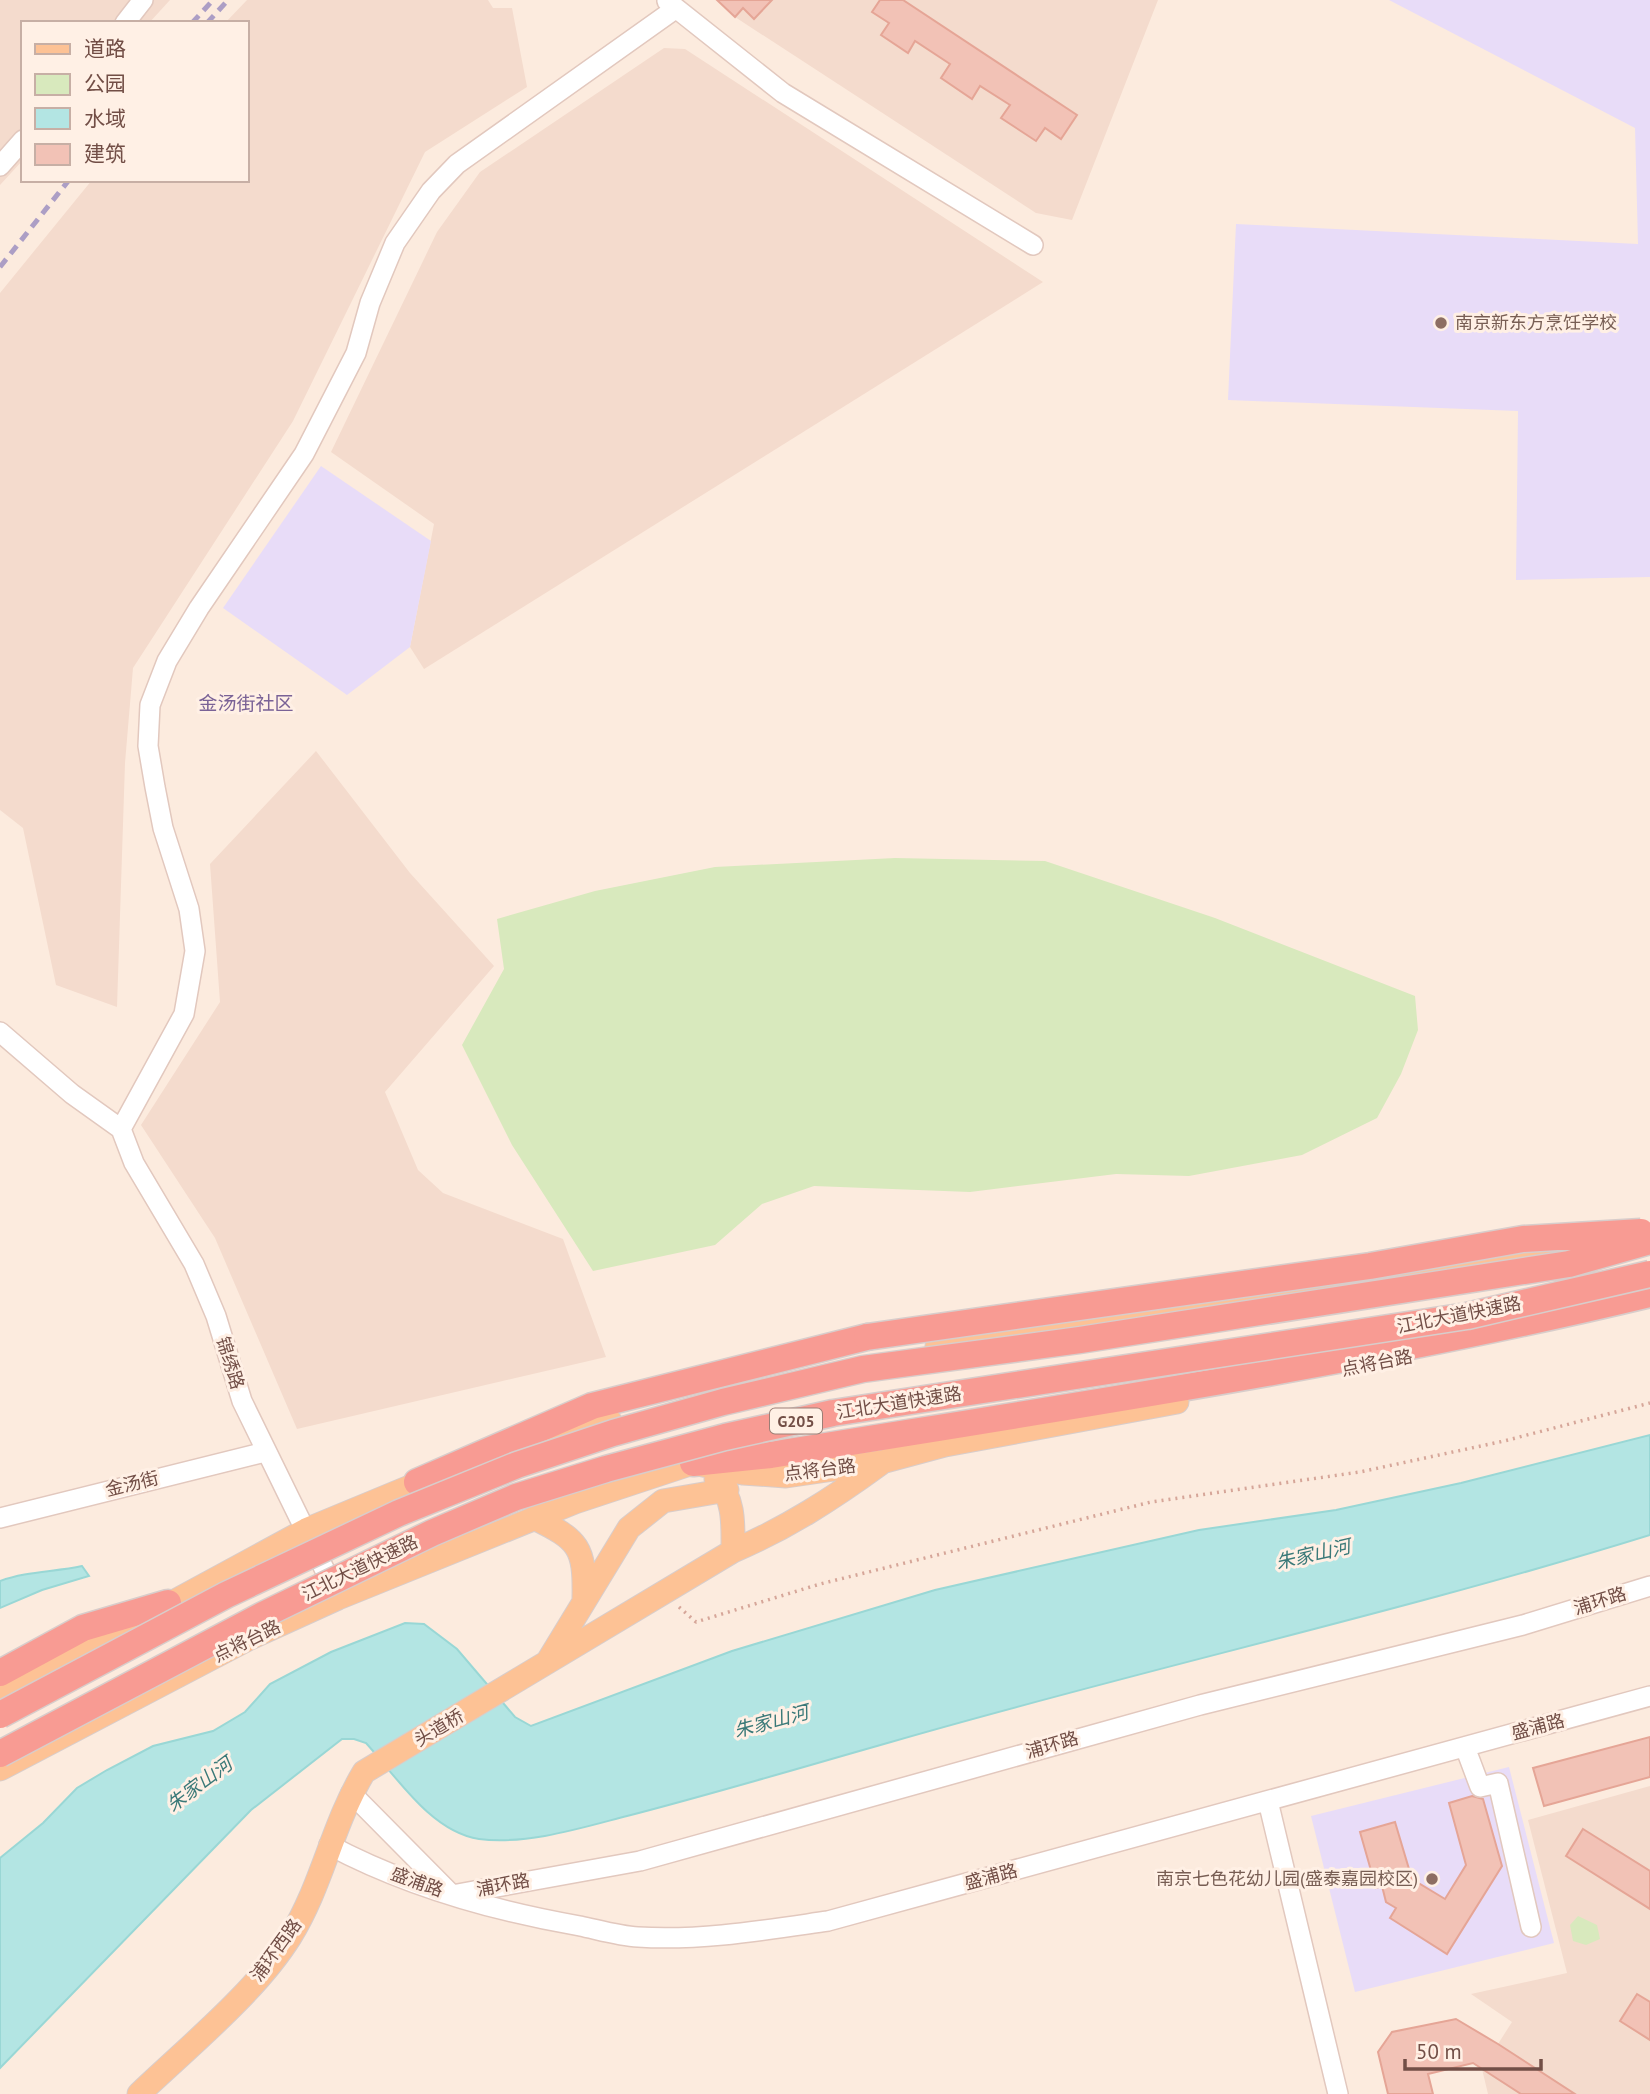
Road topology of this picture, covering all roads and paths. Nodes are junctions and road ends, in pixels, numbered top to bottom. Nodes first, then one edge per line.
1 (143, 0) edge
2 (671, 4) edge
3 (127, 21) edge
4 (21, 142) edge
5 (0, 166) edge
6 (1033, 245) dead end
7 (0, 1031) edge
8 (121, 1129) junction
9 (1650, 1221) edge
10 (1650, 1231) edge
11 (1650, 1241) edge
12 (1650, 1274) edge
13 (1650, 1294) edge
14 (1650, 1307) edge
15 (1650, 1403) edge
16 (265, 1451) junction
17 (882, 1462) junction
18 (694, 1463) junction
19 (417, 1482) junction
20 (727, 1490) junction
21 (0, 1518) edge
22 (534, 1518) junction
23 (306, 1530) junction
24 (733, 1551) junction
25 (1650, 1586) edge
26 (664, 1594) junction
27 (338, 1598) junction
28 (584, 1601) junction
29 (168, 1603) junction
30 (544, 1667) junction
31 (0, 1673) edge
32 (0, 1696) edge
33 (1650, 1696) edge
34 (0, 1715) edge
35 (1465, 1747) junction
36 (0, 1754) edge
37 (0, 1769) edge
38 (364, 1772) joint
39 (351, 1793) junction
40 (1268, 1801) junction
41 (329, 1845) junction
42 (452, 1895) junction
43 (1531, 1927) dead end
44 (139, 2094) edge
45 (1338, 2094) edge

1 - 3 street
2 - 6 street
2 - 8 street
4 - 5 street
7 - 8 street
8 - 16 street, 锦绣路
9 - 19 main road
10 - 19 highway, bridge
11 - 34 highway, 江北大道快速路 / G205, bridge
12 - 36 highway, 江北大道快速路 / G205, bridge
13 - 18 highway
14 - 17 main road, 点将台路
15 - 26 path
16 - 21 street, 金汤街
16 - 23 street, 锦绣路
17 - 18 main road, 点将台路
17 - 24 main road, 头道桥
18 - 20 main road
18 - 22 main road, 点将台路
19 - 23 main road
20 - 24 main road
20 - 28 main road
22 - 27 main road, 点将台路
22 - 28 main road
23 - 27 street, 锦绣路
23 - 29 main road
24 - 26 main road, 头道桥
25 - 42 street, 浦环路
26 - 30 main road, 头道桥
27 - 37 main road, 点将台路
28 - 30 main road
29 - 31 highway
29 - 32 main road
30 - 38 main road, 头道桥
33 - 35 street, 盛浦路
35 - 40 street, 盛浦路
35 - 43 street
38 - 39 main road, 浦环西路
39 - 41 main road, 浦环西路
39 - 42 street
40 - 42 street, 盛浦路
40 - 45 street
41 - 42 street, 盛浦路
41 - 44 main road, 浦环西路

